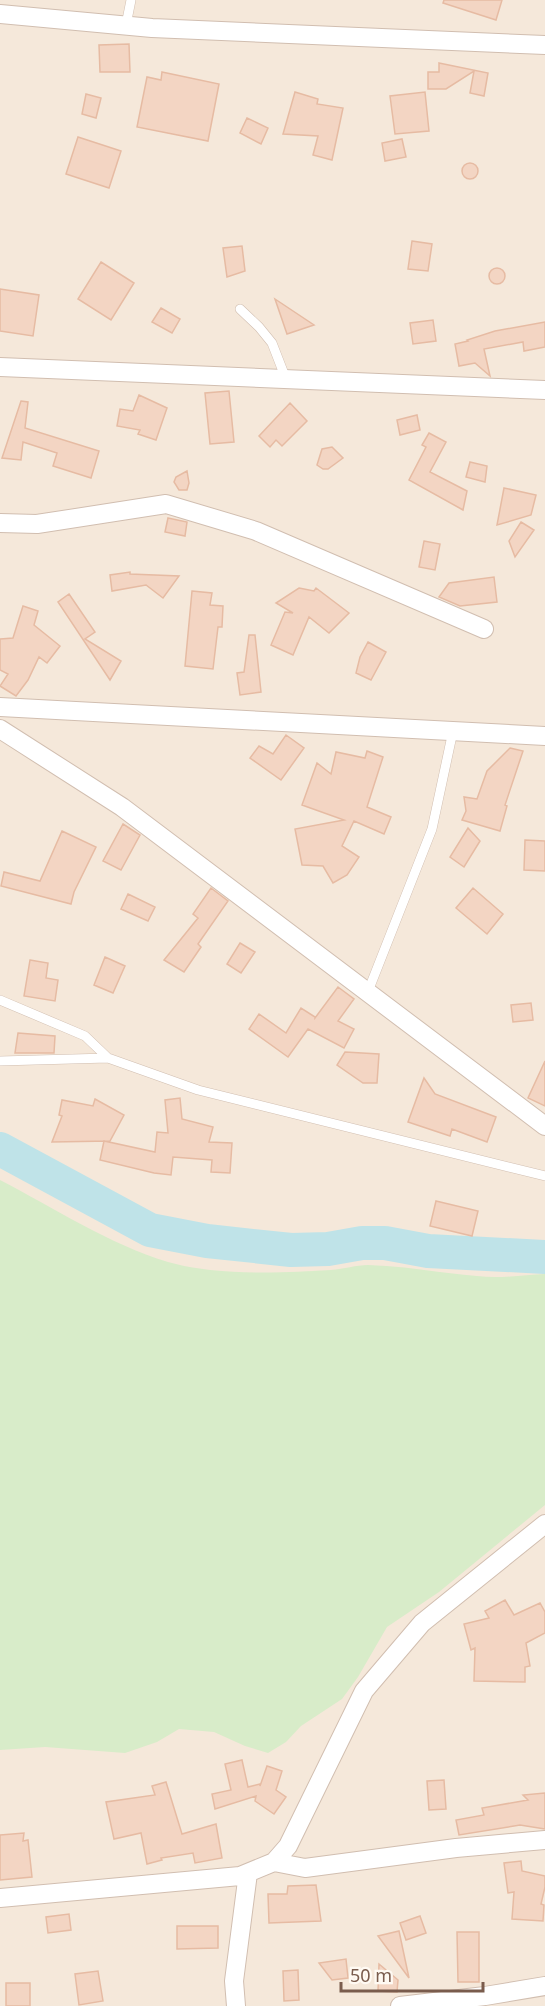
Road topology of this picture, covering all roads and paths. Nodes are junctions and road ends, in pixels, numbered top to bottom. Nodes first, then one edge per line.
1 (131, 0) edge
2 (0, 14) edge
3 (126, 26) junction
4 (545, 45) edge
5 (240, 309) dead end
6 (0, 367) edge
7 (286, 379) junction
8 (545, 390) edge
9 (0, 523) edge
10 (483, 629) dead end
11 (0, 707) edge
12 (0, 729) edge
13 (453, 731) junction
14 (545, 736) edge
15 (367, 994) junction
16 (0, 1000) edge
17 (108, 1058) junction
18 (0, 1061) edge
19 (545, 1126) edge
20 (545, 1176) edge
21 (545, 1524) edge
22 (545, 1840) edge
23 (274, 1862) junction
24 (248, 1873) junction
25 (0, 1898) edge
26 (545, 1986) edge
27 (236, 2006) edge
28 (400, 2006) edge

1 - 3 lane
2 - 3 street
3 - 4 street
5 - 7 lane
6 - 7 street
7 - 8 street
9 - 10 street
11 - 13 street
12 - 15 street
13 - 14 street
13 - 15 lane
15 - 19 street
16 - 17 lane
17 - 18 lane
17 - 20 lane
21 - 23 street
22 - 23 street
23 - 24 street
24 - 25 street
24 - 27 street
26 - 28 street

